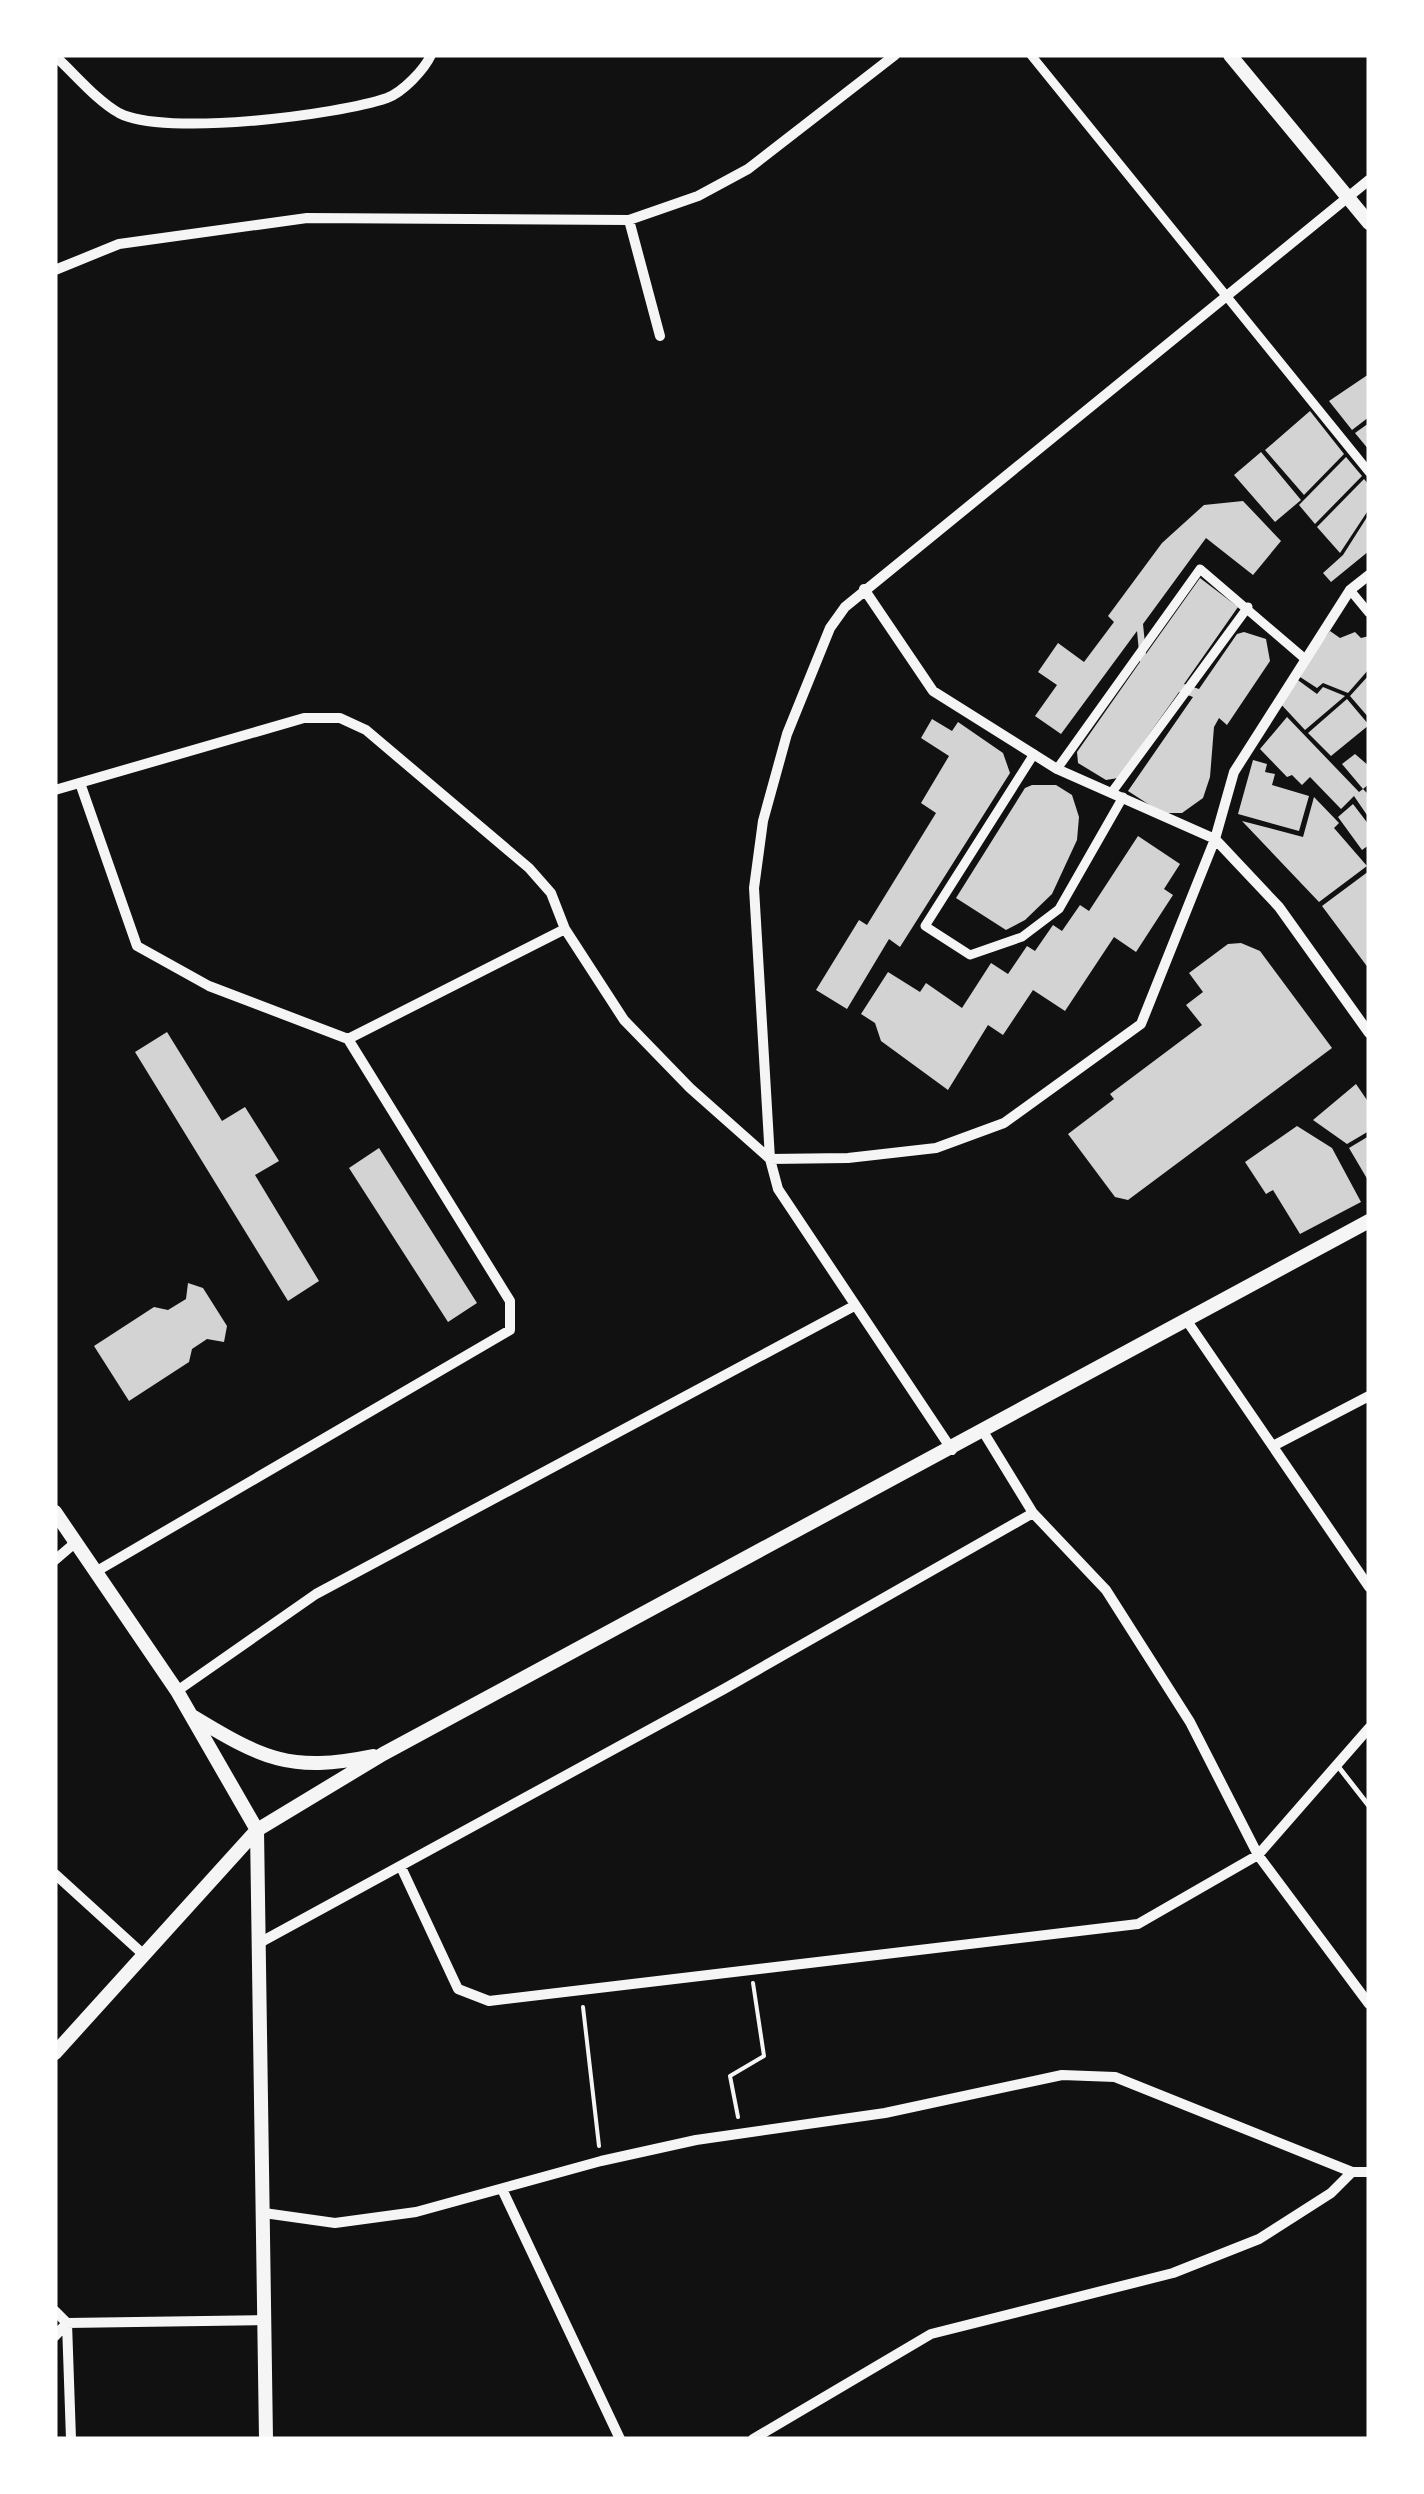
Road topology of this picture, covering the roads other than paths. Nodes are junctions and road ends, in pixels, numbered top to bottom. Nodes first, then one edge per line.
1 (431, 55) edge
2 (895, 55) edge
3 (1031, 55) edge
4 (1230, 55) edge
5 (55, 56) edge
6 (1369, 180) edge
7 (1347, 198) junction
8 (628, 220) junction
9 (1369, 223) edge
10 (55, 270) edge
11 (1226, 296) junction
12 (660, 336) dead end
13 (1369, 472) edge
14 (1369, 576) edge
15 (864, 589) junction
16 (1350, 590) junction
17 (1248, 607) junction
18 (1369, 614) edge
19 (1304, 658) junction
20 (1034, 754) junction
21 (1057, 769) junction
22 (80, 783) junction
23 (55, 790) edge
24 (1117, 794) junction
25 (1215, 838) junction
26 (565, 929) junction
27 (1369, 1033) edge
28 (348, 1039) junction
29 (770, 1159) junction
30 (1369, 1221) edge
31 (854, 1306) junction
32 (1187, 1321) junction
33 (1369, 1396) edge
34 (984, 1433) junction
35 (1273, 1446) junction
36 (952, 1450) junction
37 (55, 1512) edge
38 (1033, 1513) junction
39 (76, 1542) junction
40 (55, 1560) edge
41 (97, 1570) junction
42 (1369, 1587) edge
43 (177, 1692) junction
44 (190, 1715) junction
45 (1369, 1728) edge
46 (383, 1754) junction
47 (1335, 1762) junction
48 (1369, 1806) edge
49 (257, 1830) junction
50 (1258, 1855) junction
51 (401, 1866) junction
52 (55, 1874) edge
53 (260, 1942) junction
54 (144, 1954) junction
55 (1369, 2004) edge
56 (55, 2053) edge
57 (1352, 2172) junction
58 (1369, 2172) edge
59 (502, 2189) junction
60 (264, 2213) junction
61 (55, 2311) edge
62 (266, 2320) junction
63 (67, 2323) junction
64 (55, 2336) edge
65 (70, 2439) edge
66 (266, 2439) edge
67 (620, 2439) edge
68 (753, 2439) edge

1 - 5 street
2 - 8 street
3 - 11 street
4 - 7 street
6 - 7 street
7 - 9 street
7 - 11 street
8 - 10 street
8 - 12 street
11 - 13 street
11 - 15 street
14 - 16 street
15 - 20 street
15 - 29 street
16 - 18 street
16 - 19 street
17 - 19 street
17 - 21 street
17 - 24 street
19 - 25 street
20 - 21 street
20 - 24 street
21 - 24 street
22 - 23 street
22 - 26 street
22 - 28 street
24 - 25 street
25 - 27 street
25 - 29 street
26 - 28 street
26 - 29 street
28 - 41 street
29 - 31 street
30 - 32 street
31 - 36 street
31 - 43 street
32 - 34 street
32 - 35 street
33 - 35 street
34 - 36 street
34 - 38 street
35 - 42 street
36 - 46 street
37 - 39 street
38 - 50 street
38 - 51 street
39 - 40 street
39 - 41 street
41 - 43 street
43 - 44 street
44 - 46 street
44 - 49 street
45 - 47 street
46 - 49 street
47 - 48 lane
47 - 50 street
49 - 53 street
49 - 54 street
50 - 51 street
50 - 55 street
51 - 53 street
52 - 54 street
53 - 60 street
54 - 56 street
57 - 58 street
57 - 59 street
57 - 68 street
59 - 60 street
59 - 67 street
60 - 62 street
61 - 63 street
62 - 63 street
62 - 66 street
63 - 64 street
63 - 65 street

